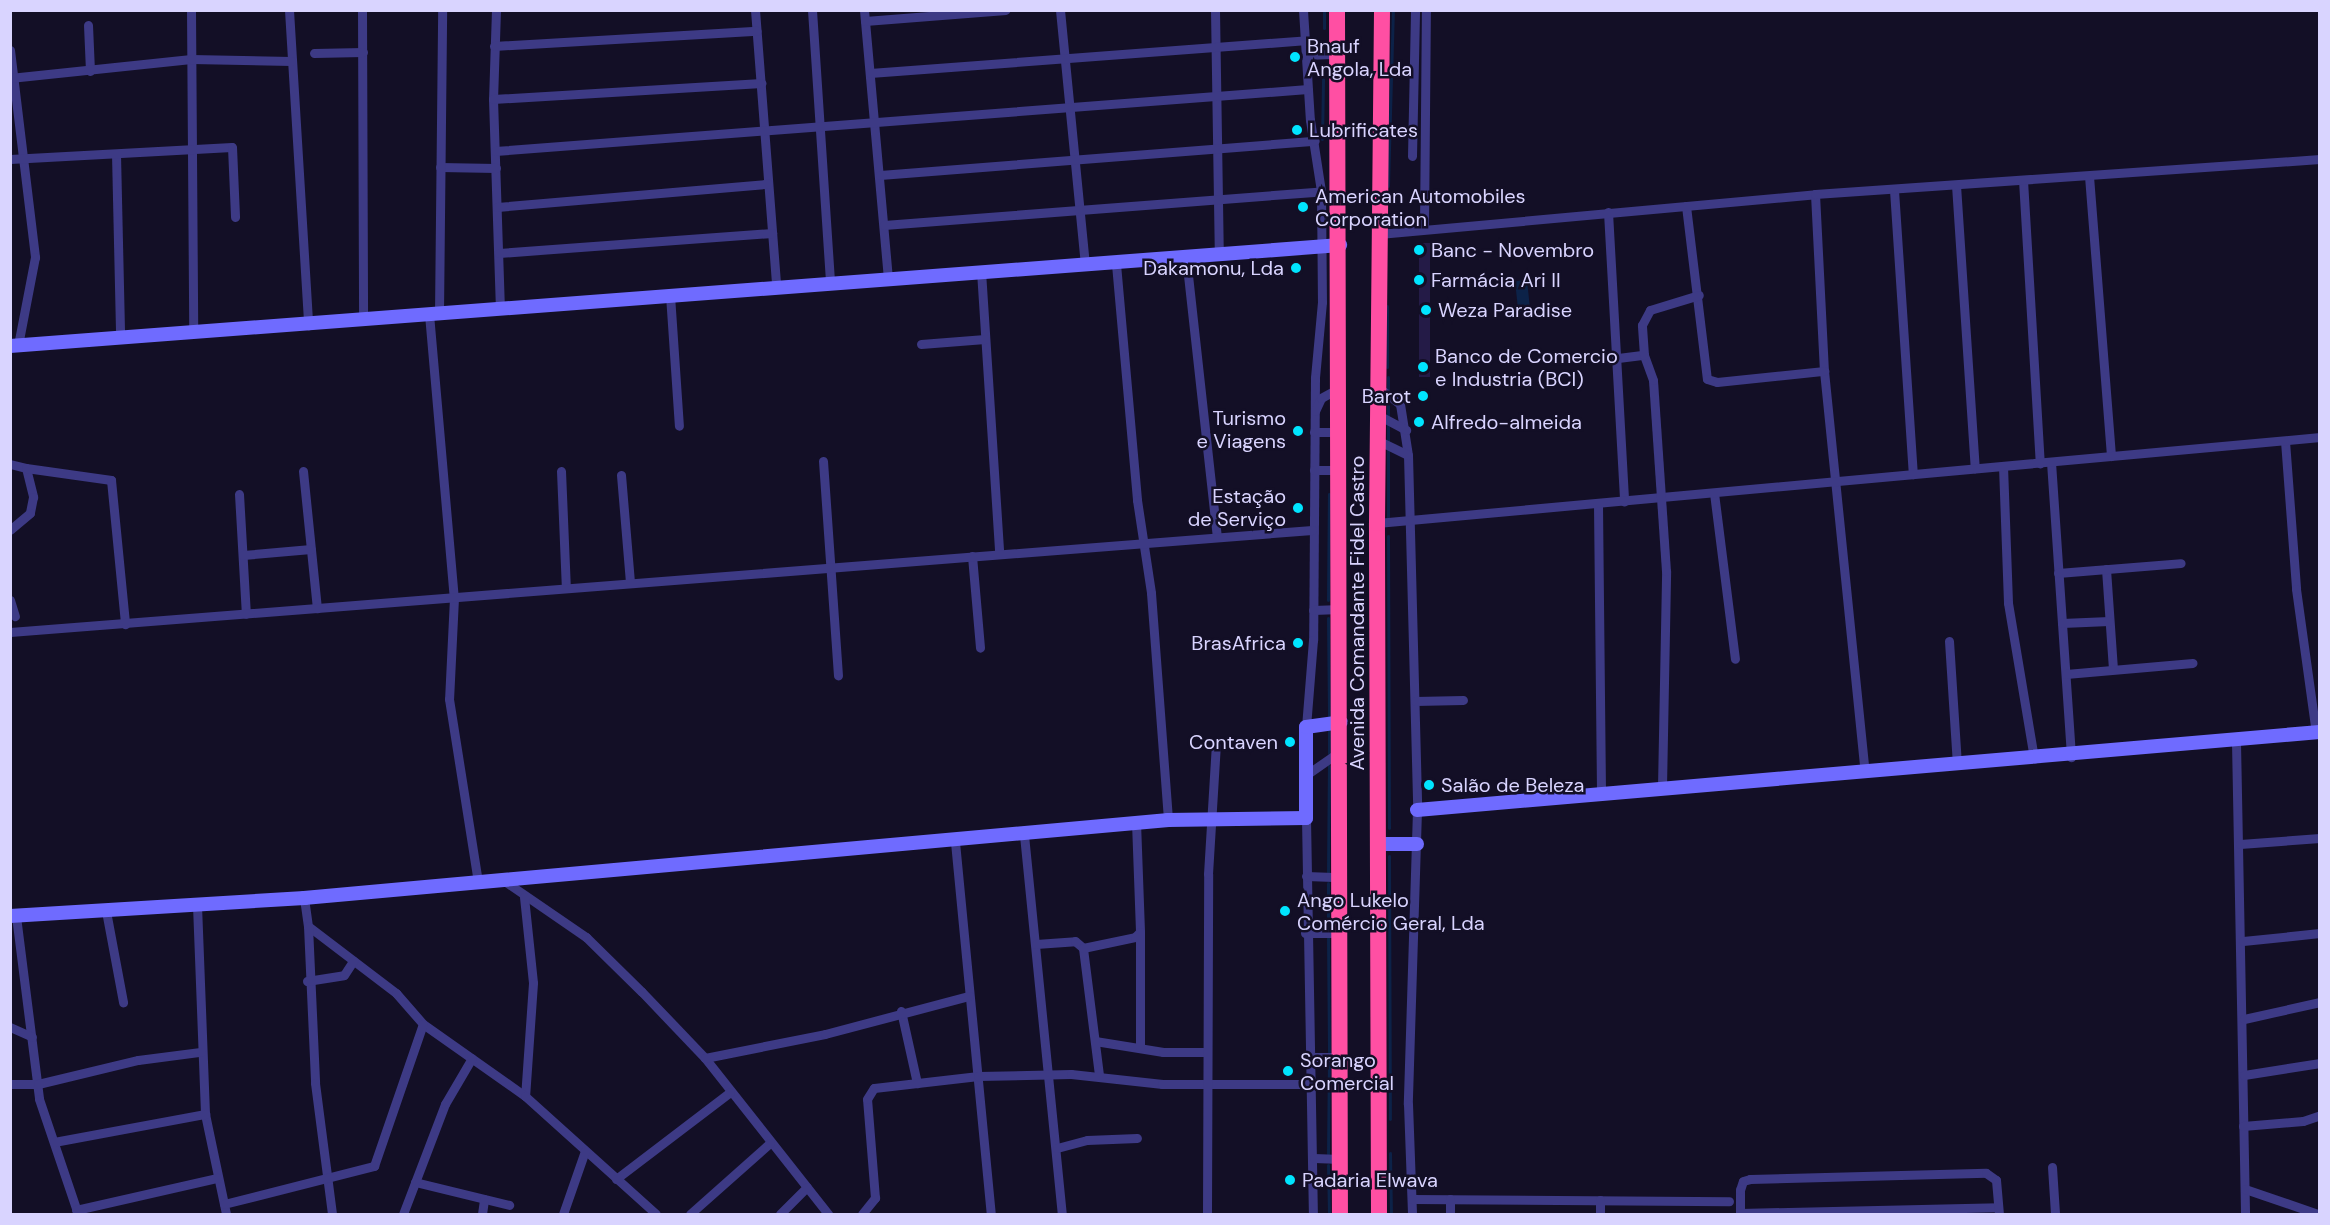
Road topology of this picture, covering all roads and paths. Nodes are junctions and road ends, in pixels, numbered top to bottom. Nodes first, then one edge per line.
1 (191, 10) edge
2 (289, 10) edge
3 (362, 10) edge
4 (442, 10) edge
5 (496, 10) edge
6 (755, 10) edge
7 (812, 10) edge
8 (864, 10) edge
9 (1006, 10) edge
10 (1060, 10) edge
11 (1215, 10) edge
12 (1303, 10) edge
13 (1337, 10) edge
14 (1382, 10) edge
15 (1415, 10) edge
16 (1426, 10) edge
17 (865, 21) junction
18 (88, 25) dead end
19 (757, 31) junction
20 (1304, 40) junction
21 (494, 46) junction
22 (1216, 47) junction
23 (10, 50) edge
24 (363, 52) junction
25 (314, 53) dead end
26 (1338, 54) junction
27 (1305, 55) junction
28 (1063, 58) junction
29 (191, 59) junction
30 (291, 61) junction
31 (90, 71) junction
32 (870, 73) junction
33 (12, 78) edge
34 (762, 83) junction
35 (1308, 89) junction
36 (1218, 97) junction
37 (493, 99) junction
38 (1069, 109) junction
39 (875, 125) junction
40 (821, 127) junction
41 (764, 130) junction
42 (1315, 141) junction
43 (193, 148) junction
44 (495, 151) junction
45 (1220, 152) junction
46 (116, 154) junction
47 (1412, 156) dead end
48 (10, 159) edge
49 (26, 159) junction
50 (1073, 159) junction
51 (2319, 159) edge
52 (440, 167) junction
53 (496, 168) junction
54 (880, 175) junction
55 (2089, 176) junction
56 (2024, 180) junction
57 (768, 184) junction
58 (1956, 185) junction
59 (1894, 190) junction
60 (1321, 191) junction
61 (1815, 194) junction
62 (1218, 199) junction
63 (1686, 206) junction
64 (497, 207) junction
65 (1080, 212) junction
66 (1608, 212) junction
67 (235, 217) dead end
68 (884, 225) junction
69 (1424, 229) junction
70 (772, 233) junction
71 (1379, 234) junction
72 (1322, 245) junction
73 (1340, 245) junction
74 (499, 253) junction
75 (1219, 254) junction
76 (1186, 257) junction
77 (1116, 264) junction
78 (1086, 265) junction
79 (981, 271) junction
80 (888, 278) junction
81 (830, 284) junction
82 (776, 286) junction
83 (670, 295) junction
84 (1699, 295) junction
85 (500, 309) junction
86 (434, 314) junction
87 (363, 320) junction
88 (308, 325) junction
89 (193, 332) junction
90 (120, 337) junction
91 (985, 339) junction
92 (921, 344) dead end
93 (14, 346) edge
94 (1644, 355) junction
95 (1618, 358) junction
96 (1824, 371) junction
97 (1378, 387) junction
98 (1340, 388) junction
99 (1378, 415) junction
100 (1314, 416) junction
101 (679, 426) dead end
102 (1406, 430) junction
103 (1314, 432) junction
104 (1340, 432) junction
105 (2319, 437) edge
106 (1377, 440) junction
107 (2285, 441) junction
108 (1408, 455) junction
109 (2111, 456) junction
110 (823, 461) dead end
111 (2051, 462) junction
112 (2040, 463) junction
113 (10, 464) edge
114 (2003, 466) junction
115 (26, 468) junction
116 (1975, 468) junction
117 (1314, 470) junction
118 (1340, 470) junction
119 (303, 471) dead end
120 (561, 471) dead end
121 (1913, 474) junction
122 (621, 475) dead end
123 (1837, 482) junction
124 (1714, 493) junction
125 (239, 494) dead end
126 (1662, 499) junction
127 (1624, 502) junction
128 (1598, 505) junction
129 (1409, 521) junction
130 (1377, 523) junction
131 (10, 530) edge
132 (1312, 530) junction
133 (1217, 536) junction
134 (1144, 542) junction
135 (311, 549) junction
136 (999, 552) junction
137 (243, 555) junction
138 (972, 556) junction
139 (2181, 563) dead end
140 (830, 565) junction
141 (2106, 569) junction
142 (2058, 573) junction
143 (630, 582) junction
144 (566, 588) junction
145 (454, 598) junction
146 (10, 600) edge
147 (317, 608) junction
148 (1340, 609) junction
149 (1313, 610) junction
150 (246, 614) junction
151 (15, 616) dead end
152 (2109, 621) junction
153 (2062, 623) junction
154 (125, 624) junction
155 (10, 632) edge
156 (1949, 641) dead end
157 (980, 648) dead end
158 (1735, 659) dead end
159 (2193, 663) dead end
160 (2113, 669) junction
161 (2066, 674) junction
162 (838, 675) dead end
163 (1463, 700) dead end
164 (1415, 701) junction
165 (1341, 722) junction
166 (1306, 727) junction
167 (2318, 733) edge
168 (2236, 742) junction
169 (1216, 745) dead end
170 (1341, 751) junction
171 (2071, 756) junction
172 (2034, 759) junction
173 (1957, 764) junction
174 (1864, 768) junction
175 (1306, 775) junction
176 (1662, 787) junction
177 (1601, 792) junction
178 (1417, 810) junction
179 (1306, 818) junction
180 (1168, 820) junction
181 (1211, 820) junction
182 (1136, 822) junction
183 (1024, 835) junction
184 (2319, 838) edge
185 (955, 842) junction
186 (1378, 844) junction
187 (1417, 844) junction
188 (2241, 844) junction
189 (1306, 876) junction
190 (1340, 877) junction
191 (503, 880) junction
192 (478, 882) junction
193 (524, 897) junction
194 (304, 898) junction
195 (197, 905) junction
196 (106, 911) junction
197 (13, 916) edge
198 (308, 926) junction
199 (1140, 932) junction
200 (1305, 933) junction
201 (1340, 933) junction
202 (2319, 933) edge
203 (2243, 941) junction
204 (1036, 944) junction
205 (1083, 948) junction
206 (353, 961) junction
207 (307, 981) junction
208 (969, 996) junction
209 (123, 1002) dead end
210 (2319, 1002) edge
211 (901, 1011) junction
212 (2244, 1019) junction
213 (423, 1024) junction
214 (10, 1027) edge
215 (33, 1036) junction
216 (1095, 1041) junction
217 (1140, 1047) junction
218 (200, 1052) junction
219 (1206, 1052) junction
220 (1309, 1057) junction
221 (1340, 1057) junction
222 (472, 1058) junction
223 (705, 1058) junction
224 (2319, 1063) edge
225 (1050, 1075) junction
226 (1099, 1075) junction
227 (2244, 1075) junction
228 (978, 1076) junction
229 (917, 1083) junction
230 (1206, 1083) junction
231 (10, 1084) edge
232 (38, 1084) junction
233 (1309, 1084) junction
234 (729, 1092) junction
235 (525, 1096) junction
236 (205, 1114) junction
237 (2319, 1114) edge
238 (2243, 1126) junction
239 (1137, 1138) dead end
240 (54, 1142) junction
241 (770, 1143) junction
242 (1056, 1148) junction
243 (585, 1151) junction
244 (1314, 1158) junction
245 (1340, 1159) junction
246 (2052, 1167) dead end
247 (217, 1178) junction
248 (327, 1178) junction
249 (616, 1179) junction
250 (415, 1182) junction
251 (807, 1187) junction
252 (2245, 1189) junction
253 (1412, 1198) junction
254 (484, 1199) junction
255 (1450, 1199) junction
256 (1600, 1200) junction
257 (1729, 1201) dead end
258 (224, 1204) junction
259 (509, 1205) dead end
260 (1999, 1211) edge
261 (77, 1212) edge
262 (1740, 1214) edge
263 (2316, 1214) edge
264 (226, 1215) edge
265 (332, 1215) edge
266 (402, 1215) edge
267 (482, 1215) edge
268 (563, 1215) edge
269 (656, 1215) edge
270 (690, 1215) edge
271 (780, 1215) edge
272 (828, 1215) edge
273 (862, 1215) edge
274 (991, 1215) edge
275 (1062, 1215) edge
276 (1207, 1215) edge
277 (1313, 1215) edge
278 (1340, 1215) edge
279 (1379, 1215) edge
280 (1412, 1215) edge
281 (1450, 1215) edge
282 (1600, 1215) edge
283 (2055, 1215) edge
284 (2245, 1215) edge

1 - 29 street
2 - 30 street
3 - 24 street
4 - 52 street
5 - 21 street
6 - 19 street
7 - 40 street
8 - 17 street
9 - 17 street
10 - 28 street
11 - 22 street
12 - 20 street
13 - 26 highway, Avenida Comandante Fidel Castro
14 - 71 highway, Avenida Comandante Fidel Castro
15 - 47 street
16 - 69 street
17 - 32 street
18 - 31 street
19 - 21 street
19 - 34 street
20 - 22 street
20 - 27 street
21 - 37 street
22 - 28 street
22 - 36 street
23 - 33 street
24 - 25 street
24 - 87 street
26 - 27 street
26 - 73 highway, Avenida Comandante Fidel Castro
27 - 35 street
28 - 32 street
28 - 38 street
29 - 30 street
29 - 31 street
29 - 43 street
30 - 88 street
31 - 33 street
32 - 39 street
33 - 49 street
34 - 37 street
34 - 41 street
35 - 36 street
35 - 42 street
36 - 38 street
36 - 45 street
37 - 44 street
38 - 39 street
38 - 50 street
39 - 40 street
39 - 54 street
40 - 41 street
40 - 81 street
41 - 44 street
41 - 57 street
42 - 45 street
42 - 60 street
43 - 46 street
43 - 67 street
43 - 89 street
44 - 53 street
45 - 50 street
45 - 62 street
46 - 49 street
46 - 90 street
48 - 49 street
49 - 93 street
50 - 54 street
50 - 65 street
51 - 55 street
52 - 53 street
52 - 86 street
53 - 64 street
54 - 68 street
55 - 56 street
55 - 109 street
56 - 58 street
56 - 112 street
57 - 64 street
57 - 70 street
58 - 59 street
58 - 116 street
59 - 61 street
59 - 121 street
60 - 62 street
60 - 72 street
61 - 63 street
61 - 96 street
62 - 65 street
62 - 75 street
63 - 66 street
63 - 84 street
64 - 74 street
65 - 68 street
65 - 78 street
66 - 69 street
66 - 95 street
68 - 80 street
69 - 71 street
70 - 74 street
70 - 82 street
71 - 97 highway, Avenida Comandante Fidel Castro
72 - 73 street
72 - 75 street
72 - 100 street
73 - 98 highway, Avenida Comandante Fidel Castro
74 - 85 street
75 - 76 street
76 - 77 street
76 - 133 street
77 - 78 street
77 - 134 street
78 - 79 street
79 - 80 street
79 - 91 street
80 - 81 street
81 - 82 street
82 - 83 street
83 - 85 street
83 - 101 street
84 - 94 street
84 - 96 street
85 - 86 street
86 - 87 street
86 - 145 street
87 - 88 street
88 - 89 street
89 - 90 street
90 - 93 street
91 - 92 street
91 - 136 street
94 - 95 street
94 - 126 street
95 - 127 street
96 - 123 street
97 - 99 highway, Avenida Comandante Fidel Castro
97 - 102 street
98 - 100 street
98 - 104 highway, Avenida Comandante Fidel Castro
99 - 102 street
99 - 106 highway, Avenida Comandante Fidel Castro
100 - 103 street
102 - 108 street
103 - 104 street
103 - 117 street
104 - 118 highway, Avenida Comandante Fidel Castro
105 - 107 street
106 - 108 street
106 - 130 highway, Avenida Comandante Fidel Castro
107 - 109 street
107 - 167 street
108 - 129 street
109 - 111 street
110 - 140 street
111 - 112 street
111 - 142 street
112 - 114 street
113 - 115 street
114 - 116 street
114 - 172 street
115 - 131 street
115 - 154 street
116 - 121 street
117 - 118 street
117 - 132 street
118 - 148 highway, Avenida Comandante Fidel Castro
119 - 135 street
120 - 144 street
121 - 123 street
122 - 143 street
123 - 124 street
123 - 174 street
124 - 126 street
124 - 158 street
125 - 137 street
126 - 127 street
126 - 176 street
127 - 128 street
128 - 129 street
128 - 177 street
129 - 130 street
129 - 164 street
130 - 186 highway, Avenida Comandante Fidel Castro
132 - 133 street
132 - 149 street
133 - 134 street
134 - 136 street
134 - 180 street
135 - 137 street
135 - 147 street
136 - 138 street
137 - 150 street
138 - 140 street
138 - 157 street
139 - 141 street
140 - 143 street
140 - 162 street
141 - 142 street
141 - 152 street
142 - 153 street
143 - 144 street
144 - 145 street
145 - 147 street
145 - 192 street
146 - 151 street
147 - 150 street
148 - 149 street
148 - 165 highway, Avenida Comandante Fidel Castro
149 - 166 street
150 - 154 street
152 - 153 street
152 - 160 street
153 - 161 street
154 - 155 street
156 - 173 street
159 - 160 street
160 - 161 street
161 - 171 street
163 - 164 street
164 - 178 street
165 - 166 street
165 - 170 highway, Avenida Comandante Fidel Castro
166 - 175 street
167 - 168 street
168 - 171 street
168 - 188 street
169 - 181 street
170 - 175 street
170 - 190 highway, Avenida Comandante Fidel Castro
171 - 172 street
172 - 173 street
173 - 174 street
174 - 176 street
175 - 179 street
176 - 177 street
177 - 178 street
178 - 187 street
179 - 181 street
179 - 189 street
180 - 181 street
180 - 182 street
181 - 219 street
182 - 183 street
182 - 199 street
183 - 185 street
183 - 204 street
184 - 188 street
185 - 191 street
185 - 208 street
186 - 187 street
186 - 279 highway, Avenida Comandante Fidel Castro
187 - 253 street
188 - 203 street
189 - 190 street
189 - 200 street
190 - 201 highway, Avenida Comandante Fidel Castro
191 - 192 street
191 - 193 street
192 - 194 street
193 - 223 street
193 - 235 street
194 - 195 street
194 - 198 street
195 - 196 street
195 - 218 street
196 - 197 street
196 - 209 street
197 - 215 street
198 - 206 street
198 - 207 street
199 - 205 street
199 - 217 street
200 - 201 street
200 - 220 street
201 - 221 highway, Avenida Comandante Fidel Castro
202 - 203 street
203 - 212 street
204 - 205 street
204 - 225 street
205 - 216 street
206 - 207 street
206 - 213 street
207 - 248 street
208 - 211 street
208 - 228 street
210 - 212 street
211 - 223 street
211 - 229 street
212 - 227 street
213 - 222 street
213 - 248 street
214 - 215 street
215 - 232 street
216 - 217 street
216 - 226 street
217 - 219 street
218 - 232 street
218 - 236 street
219 - 230 street
220 - 221 street
220 - 233 street
221 - 245 highway, Avenida Comandante Fidel Castro
222 - 235 street
222 - 250 street
223 - 234 street
224 - 227 street
225 - 226 street
225 - 228 street
225 - 242 street
226 - 230 street
227 - 238 street
228 - 229 street
228 - 274 street
229 - 273 street
230 - 233 street
230 - 276 street
231 - 232 street
232 - 240 street
233 - 244 street
234 - 241 street
234 - 249 street
235 - 243 street
236 - 240 street
236 - 247 street
237 - 238 street
238 - 252 street
239 - 242 street
240 - 261 street
241 - 251 street
241 - 270 street
242 - 275 street
243 - 249 street
243 - 268 street
244 - 245 street
244 - 277 street
245 - 278 highway, Avenida Comandante Fidel Castro
246 - 283 street
247 - 258 street
247 - 261 street
248 - 258 street
248 - 265 street
249 - 269 street
250 - 254 street
250 - 266 street
251 - 271 street
251 - 272 street
252 - 263 street
252 - 284 street
253 - 255 street
253 - 280 street
254 - 259 street
254 - 267 street
255 - 256 street
255 - 281 street
256 - 257 street
256 - 282 street
258 - 264 street
260 - 262 street
260 - 262 street

